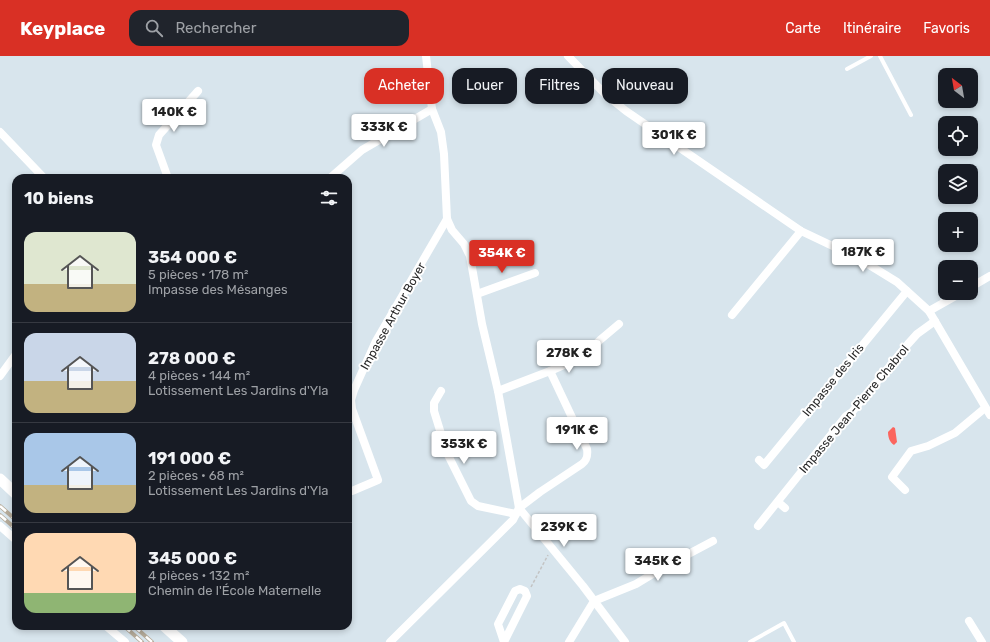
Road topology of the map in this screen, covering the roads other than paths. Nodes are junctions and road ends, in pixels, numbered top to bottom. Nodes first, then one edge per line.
1 (426, 56) edge
2 (568, 56) edge
3 (871, 56) edge
4 (880, 56) edge
5 (847, 69) dead end
6 (198, 92) dead end
7 (432, 109) junction
8 (911, 115) dead end
9 (0, 132) edge
10 (40, 174) edge
11 (167, 174) edge
12 (335, 174) edge
13 (447, 219) junction
14 (801, 231) junction
15 (535, 273) dead end
16 (990, 276) edge
17 (978, 283) edge
18 (907, 291) junction
19 (477, 294) junction
20 (949, 300) edge
21 (929, 311) junction
22 (732, 315) dead end
23 (935, 321) junction
24 (619, 324) dead end
25 (12, 360) edge
26 (550, 372) junction
27 (0, 376) edge
28 (441, 391) dead end
29 (498, 391) junction
30 (352, 397) edge
31 (985, 408) junction
32 (352, 409) edge
33 (990, 415) edge
34 (759, 460) dead end
35 (0, 479) edge
36 (12, 490) edge
37 (905, 490) dead end
38 (352, 491) dead end
39 (778, 502) junction
40 (785, 508) dead end
41 (517, 511) junction
42 (0, 526) edge
43 (758, 526) dead end
44 (12, 536) edge
45 (713, 541) dead end
46 (594, 601) junction
47 (969, 621) dead end
48 (111, 630) edge
49 (168, 630) edge
50 (125, 642) edge
51 (182, 642) edge
52 (390, 642) edge
53 (504, 642) edge
54 (569, 642) edge
55 (625, 642) edge
56 (750, 642) edge
57 (794, 642) edge
58 (982, 642) edge

1 - 7 street
2 - 14 street
3 - 5 lane
4 - 8 lane
6 - 11 street
7 - 12 street
7 - 13 street
9 - 10 street
13 - 19 street
13 - 30 street, Impasse Arthur Boyer
14 - 18 street
14 - 22 street
15 - 19 street
16 - 17 street
18 - 21 street
18 - 34 street, Impasse des Iris
19 - 29 street
20 - 21 street
21 - 23 street
23 - 31 street
23 - 39 street, Impasse Jean-Pierre Chabrol
24 - 26 street
25 - 27 street
26 - 29 street
26 - 41 street
28 - 41 street
29 - 41 street
31 - 33 street
31 - 37 street
32 - 38 street, Impasse Arthur Boyer
35 - 36 main road
39 - 40 street
39 - 43 street, Impasse Jean-Pierre Chabrol
41 - 46 street
41 - 52 street
42 - 44 street
45 - 46 street
46 - 54 street
46 - 55 street
47 - 58 street
48 - 50 street
49 - 51 main road
53 - 53 street
56 - 57 lane

